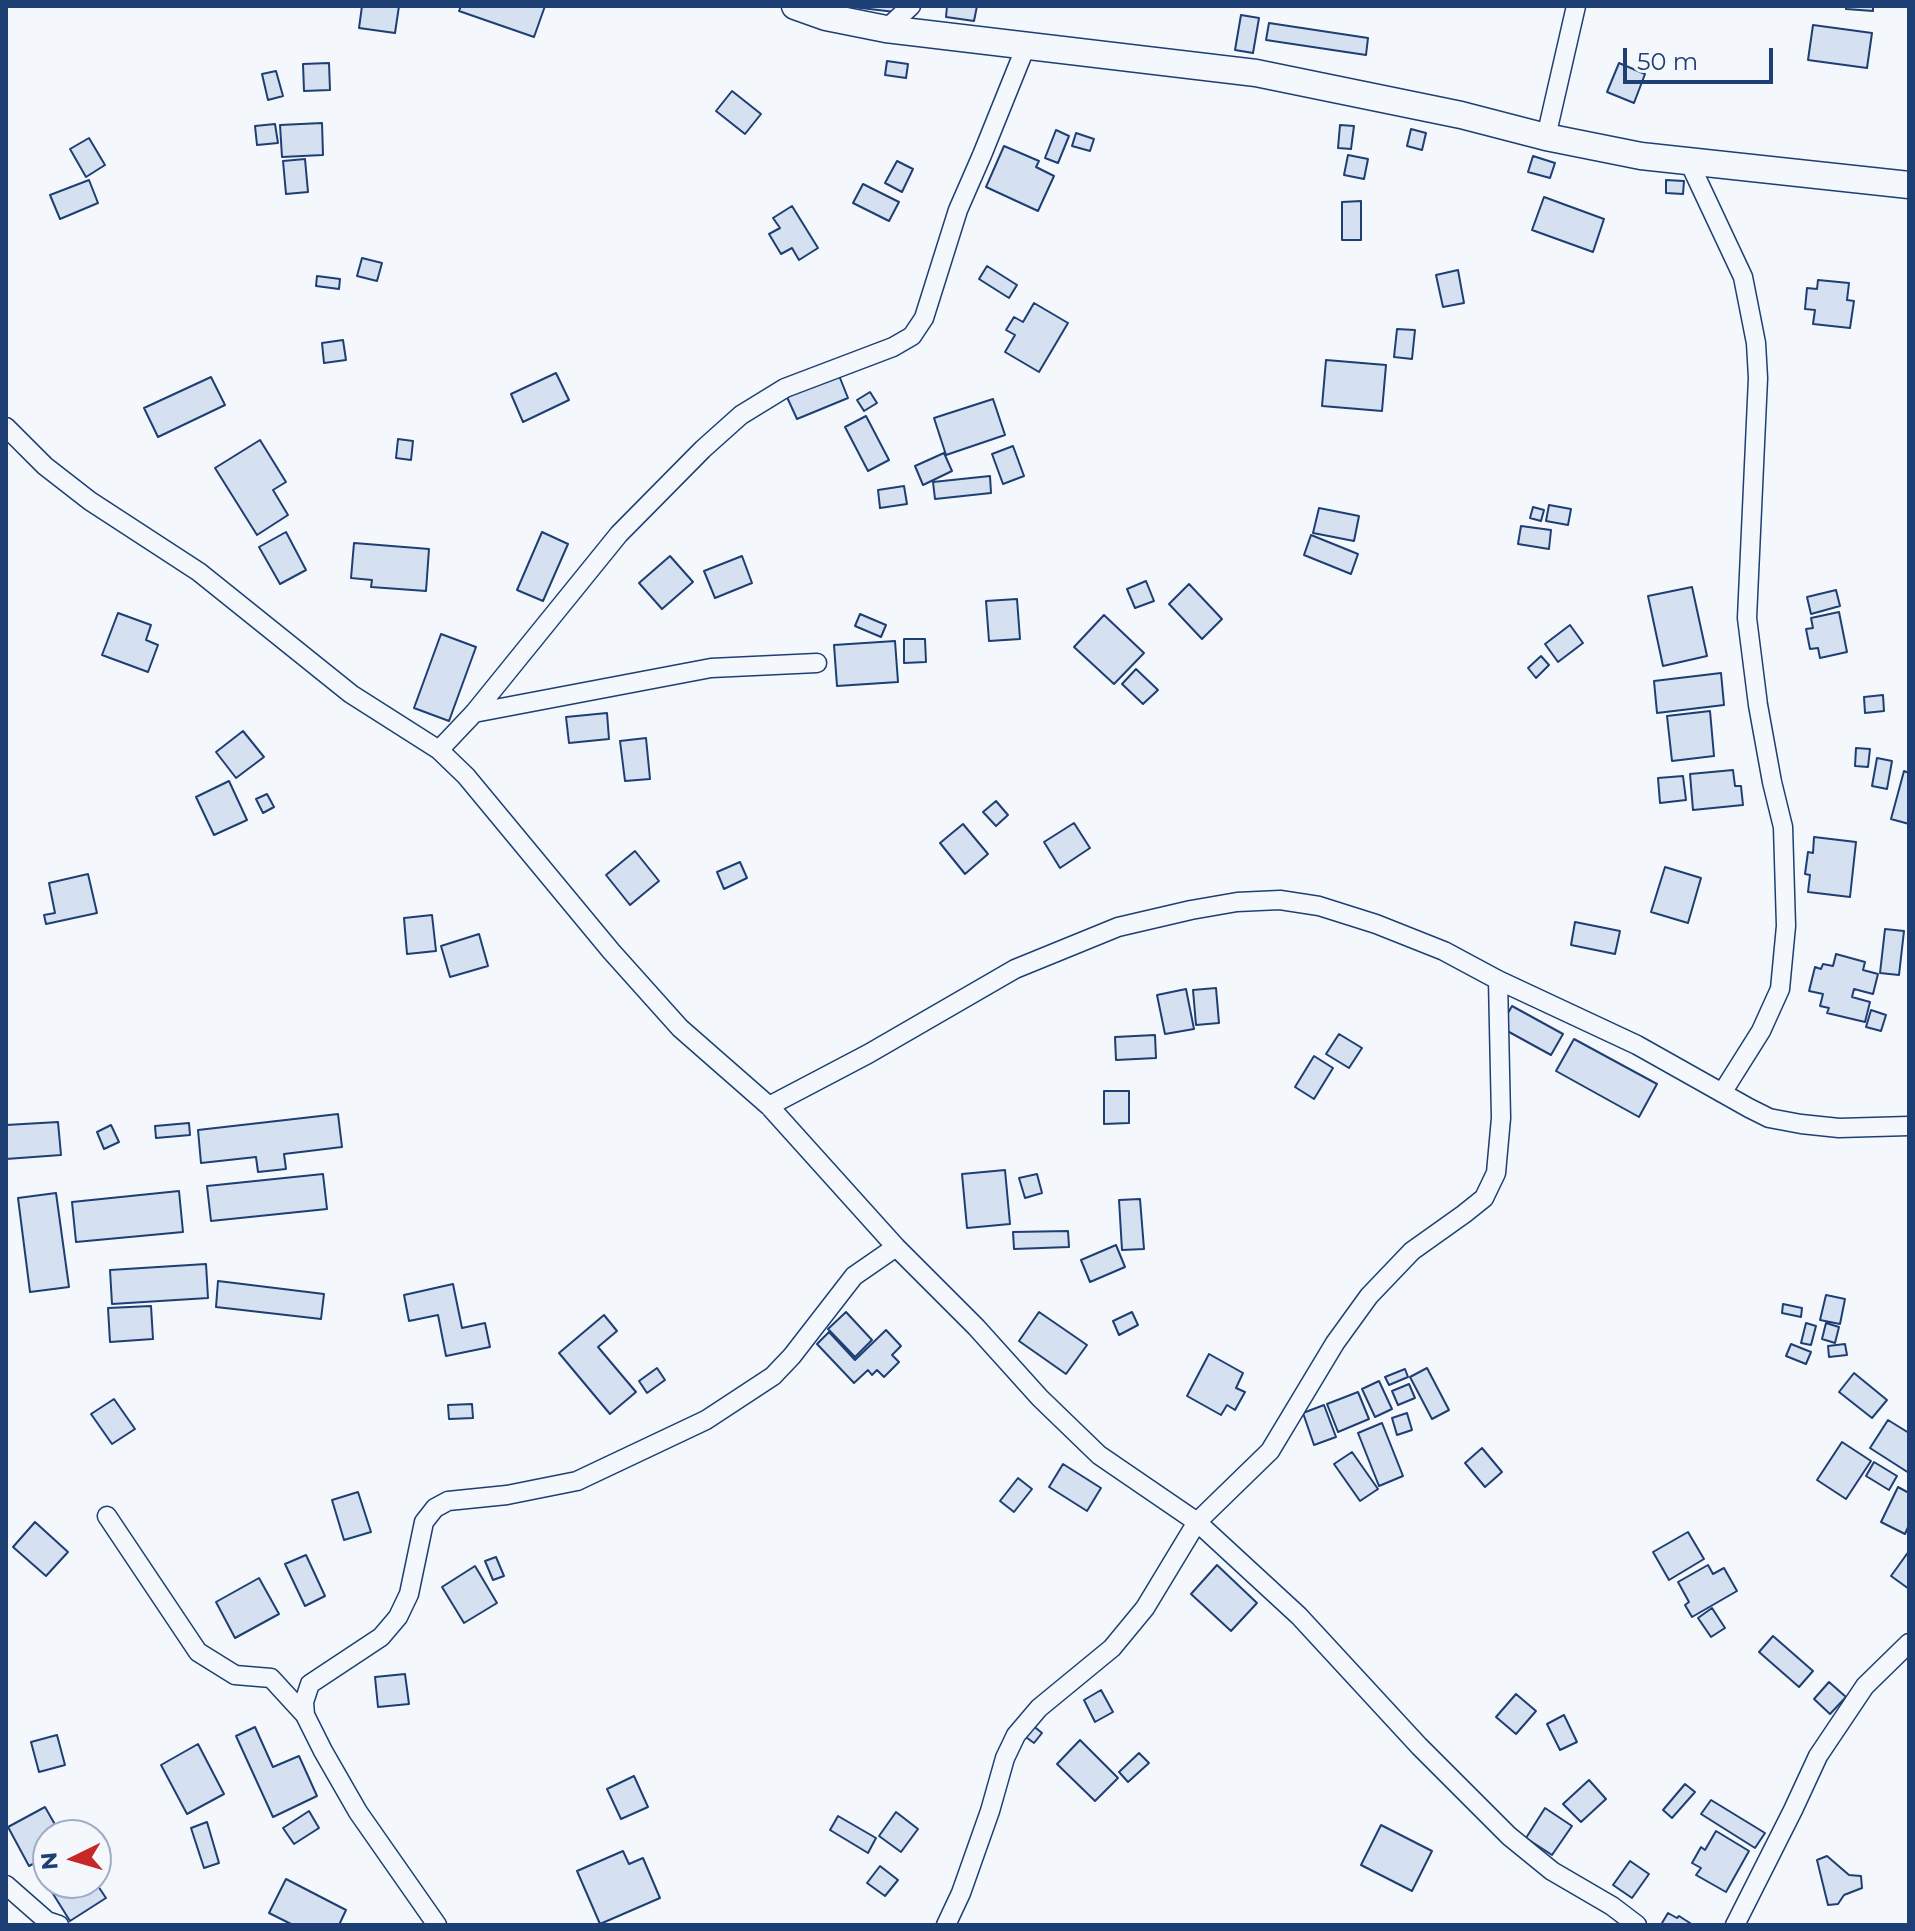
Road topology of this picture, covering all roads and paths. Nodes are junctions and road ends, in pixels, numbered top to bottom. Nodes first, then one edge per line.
1 (795, 6) edge
2 (911, 6) edge
3 (1576, 6) edge
4 (886, 29) junction
5 (1026, 46) junction
6 (1546, 137) junction
7 (1689, 162) junction
8 (1909, 185) edge
9 (6, 427) edge
10 (817, 663) dead end
11 (474, 713) junction
12 (439, 750) junction
13 (1498, 980) junction
14 (1722, 1093) junction
15 (769, 1106) junction
16 (1909, 1126) edge
17 (896, 1247) junction
18 (107, 1516) dead end
19 (1197, 1522) junction
20 (1905, 1654) edge
21 (305, 1715) junction
22 (6, 1885) edge
23 (59, 1925) edge
24 (437, 1925) edge
25 (946, 1925) edge
26 (1637, 1925) edge
27 (1735, 1925) edge

1 - 4 main road
2 - 4 street
3 - 6 street
4 - 5 main road
5 - 6 main road
5 - 11 street
6 - 7 main road
7 - 8 main road
7 - 14 street
9 - 12 street
10 - 11 street
11 - 12 street
12 - 15 street
13 - 14 street
13 - 15 street
13 - 19 street
14 - 16 street
15 - 17 street
17 - 19 street
17 - 21 street
18 - 21 street
19 - 25 street
19 - 26 street
20 - 27 street
21 - 24 street
22 - 23 street

